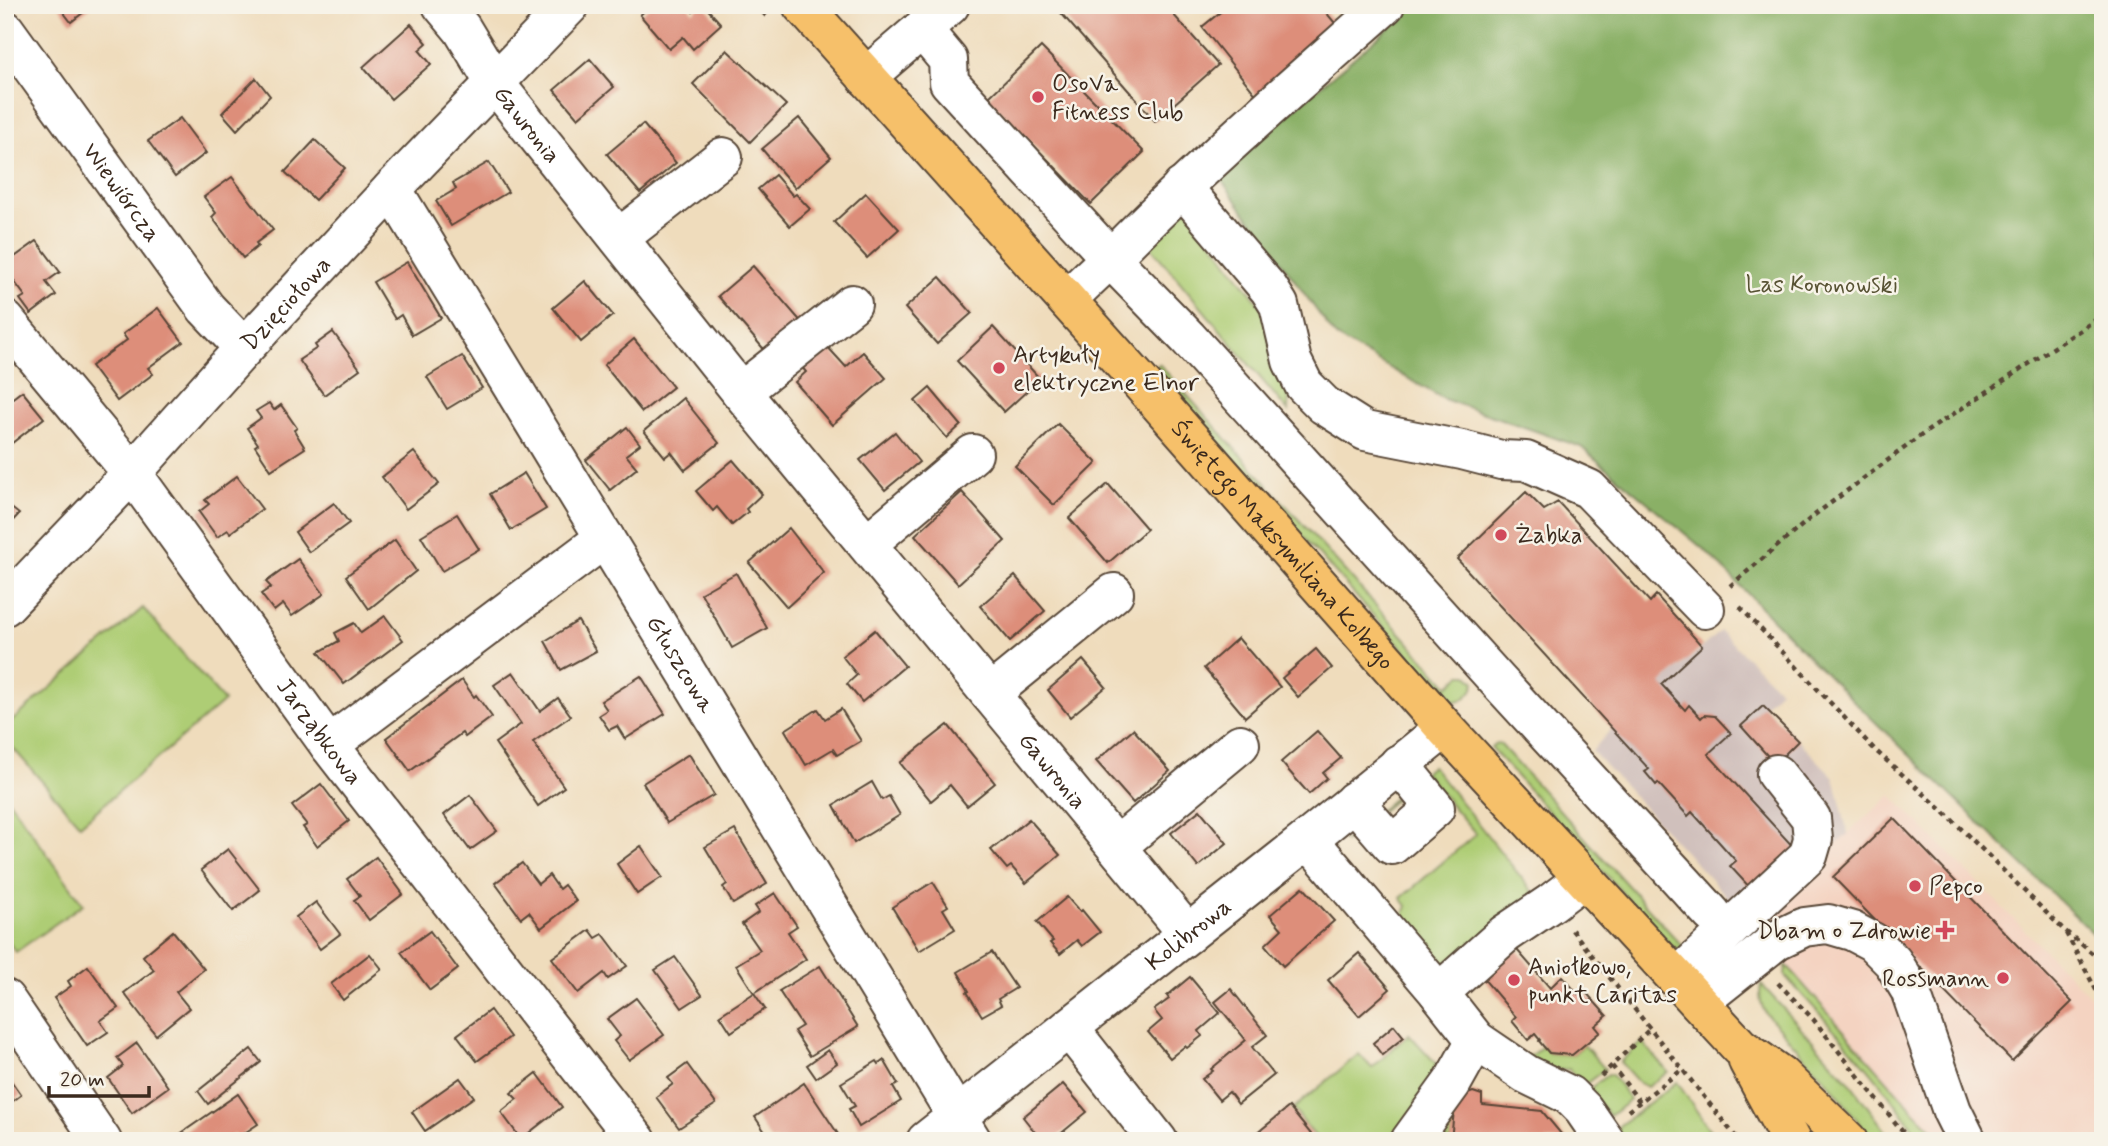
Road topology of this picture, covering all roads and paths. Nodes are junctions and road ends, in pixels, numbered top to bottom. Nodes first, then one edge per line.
1 (442, 5) edge
2 (570, 5) edge
3 (802, 5) edge
4 (1385, 5) edge
5 (936, 17) edge
6 (5, 30) edge
7 (866, 77) junction
8 (494, 82) junction
9 (723, 157) dead end
10 (1182, 187) junction
11 (392, 189) junction
12 (619, 239) junction
13 (1110, 258) junction
14 (1067, 300) junction
15 (852, 304) dead end
16 (2103, 315) edge
17 (5, 320) edge
18 (244, 348) junction
19 (741, 392) junction
20 (973, 454) dead end
21 (132, 473) junction
22 (606, 538) junction
23 (867, 544) junction
24 (1114, 593) dead end
25 (1715, 600) junction
26 (5, 606) edge
27 (990, 694) junction
28 (1445, 727) junction
29 (1240, 744) dead end
30 (329, 745) junction
31 (1399, 764) junction
32 (1776, 774) dead end
33 (1354, 801) junction
34 (1308, 839) junction
35 (1117, 846) junction
36 (1584, 878) junction
37 (1712, 914) dead end
38 (2064, 930) junction
39 (1188, 933) junction
40 (1754, 958) junction
41 (2103, 962) edge
42 (1688, 990) junction
43 (1439, 993) junction
44 (5, 999) edge
45 (2103, 1003) edge
46 (1069, 1028) junction
47 (1651, 1028) dead end
48 (1659, 1038) dead end
49 (1476, 1040) junction
50 (1740, 1047) junction
51 (1612, 1066) junction
52 (1683, 1069) junction
53 (1574, 1100) junction
54 (1640, 1102) junction
55 (965, 1129) edge
56 (1603, 1137) edge
57 (102, 1141) edge
58 (637, 1141) edge
59 (926, 1141) edge
60 (1158, 1141) edge
61 (1410, 1141) edge
62 (1739, 1141) edge
63 (1791, 1141) edge
64 (1849, 1141) edge
65 (1910, 1141) edge
66 (1967, 1141) edge

1 - 8 street, Gawronia
2 - 8 street, Dzięciołowa
3 - 7 main road, Świętego Maksymiliana Kolbego
4 - 10 street
5 - 7 street
5 - 13 street
6 - 18 street, Wiewiórcza
7 - 14 main road, Świętego Maksymiliana Kolbego
8 - 11 street, Dzięciołowa
8 - 12 street, Gawronia
9 - 12 street
10 - 13 street
10 - 25 street
11 - 18 street, Dzięciołowa
11 - 22 street, Głuszcowa
12 - 19 street, Gawronia
13 - 14 street
13 - 37 street
14 - 28 main road, Świętego Maksymiliana Kolbego
15 - 19 street
16 - 25 path
17 - 21 street, Jarząbkowa
18 - 21 street, Dzięciołowa
19 - 23 street, Gawronia
20 - 23 street
21 - 26 street, Dzięciołowa
21 - 30 street, Jarząbkowa
22 - 30 street
22 - 55 street, Głuszcowa
23 - 27 street, Gawronia
24 - 27 street
25 - 38 path
27 - 35 street, Gawronia
28 - 31 street, Kolibrowa
28 - 36 main road, Świętego Maksymiliana Kolbego
29 - 35 street
30 - 58 street, Jarząbkowa
31 - 33 street, Kolibrowa
31 - 33 street
32 - 42 street
33 - 34 street, Kolibrowa
34 - 39 street, Kolibrowa
34 - 43 street
35 - 39 street, Gawronia
36 - 42 main road, Świętego Maksymiliana Kolbego
36 - 43 street
38 - 41 path
38 - 45 path
39 - 46 street, Kolibrowa
40 - 42 street
40 - 65 path
40 - 66 street
42 - 50 main road, Świętego Maksymiliana Kolbego
43 - 49 street
44 - 57 street
46 - 55 street, Kolibrowa
46 - 60 street
47 - 51 path
48 - 52 path
49 - 53 street
49 - 61 street
50 - 63 main road, Świętego Maksymiliana Kolbego
50 - 64 main road, Świętego Maksymiliana Kolbego
51 - 53 path
51 - 54 path
52 - 54 path
52 - 62 path
53 - 56 street
54 - 56 path
55 - 59 street, Kolibrowa

